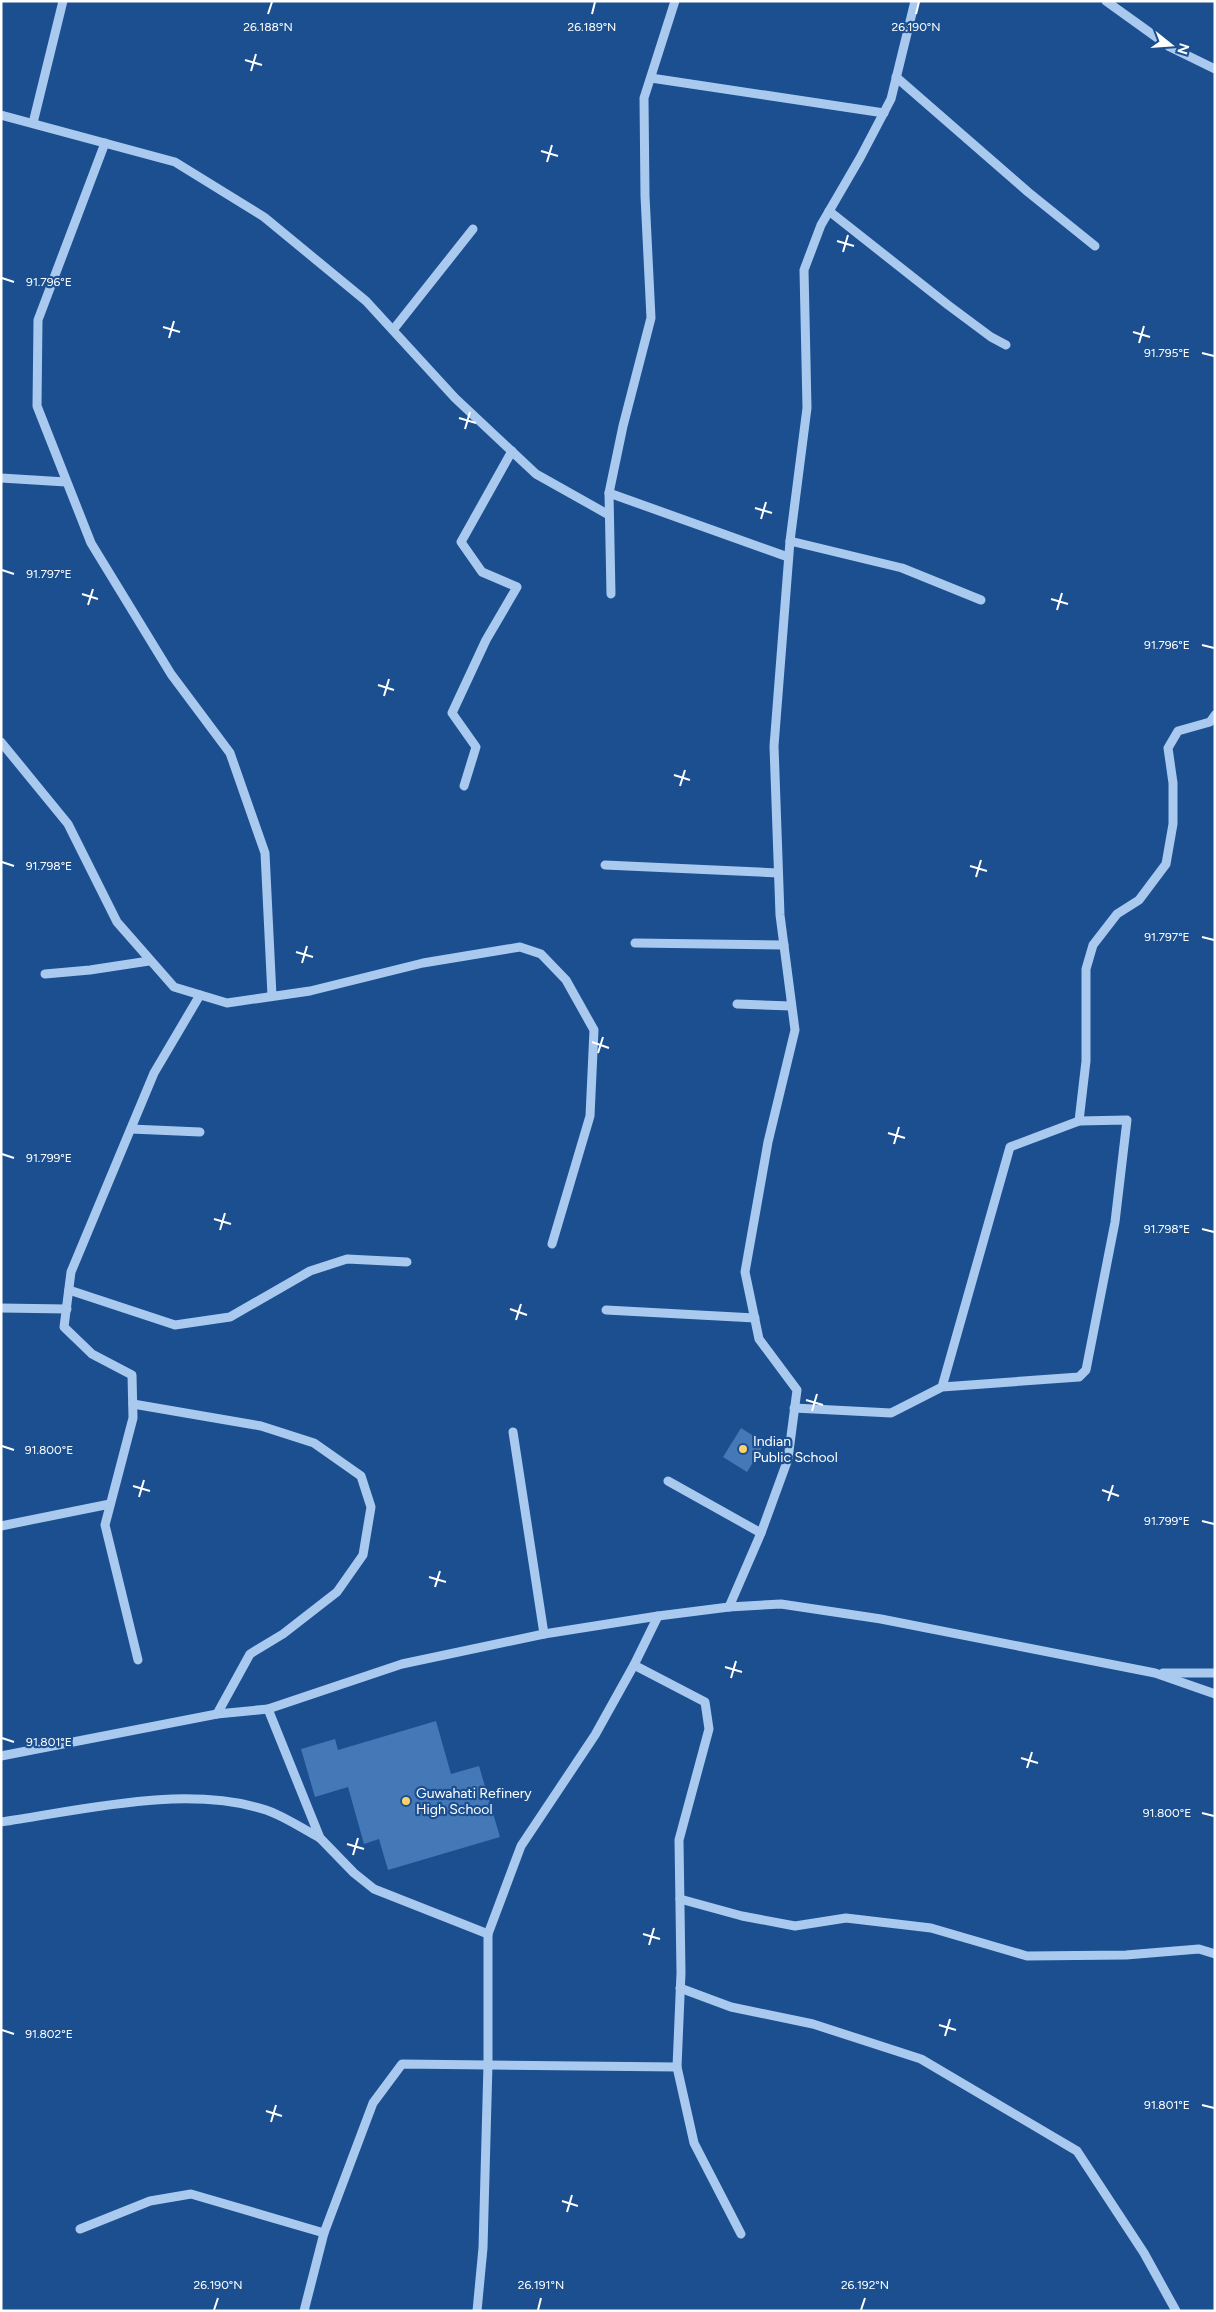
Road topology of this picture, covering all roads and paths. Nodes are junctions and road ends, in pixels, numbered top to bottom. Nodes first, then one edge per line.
1 (63, 1) edge
2 (676, 1) edge
3 (915, 1) edge
4 (1106, 1) edge
5 (1215, 69) edge
6 (896, 77) junction
7 (651, 78) junction
8 (884, 113) junction
9 (1, 115) edge
10 (33, 123) junction
11 (105, 142) junction
12 (829, 211) junction
13 (472, 229) dead end
14 (1095, 246) dead end
15 (393, 330) junction
16 (1006, 345) dead end
17 (512, 451) junction
18 (1, 478) edge
19 (66, 482) junction
20 (608, 493) junction
21 (609, 515) junction
22 (790, 541) junction
23 (788, 557) junction
24 (611, 594) dead end
25 (981, 600) dead end
26 (1215, 715) edge
27 (1, 742) edge
28 (464, 786) dead end
29 (605, 865) dead end
30 (778, 873) junction
31 (635, 944) dead end
32 (784, 945) junction
33 (148, 960) junction
34 (45, 974) dead end
35 (200, 995) junction
36 (272, 996) junction
37 (737, 1004) dead end
38 (792, 1006) junction
39 (1078, 1121) junction
40 (131, 1129) junction
41 (200, 1132) dead end
42 (552, 1244) dead end
43 (407, 1262) dead end
44 (69, 1290) junction
45 (1, 1308) edge
46 (66, 1309) junction
47 (606, 1310) dead end
48 (755, 1318) junction
49 (942, 1387) junction
50 (133, 1404) junction
51 (794, 1408) junction
52 (513, 1432) dead end
53 (668, 1481) dead end
54 (110, 1504) junction
55 (1, 1526) edge
56 (761, 1533) junction
57 (729, 1608) junction
58 (658, 1616) junction
59 (544, 1634) junction
60 (138, 1660) dead end
61 (634, 1665) junction
62 (1155, 1673) junction
63 (1215, 1673) edge
64 (1215, 1694) edge
65 (268, 1709) junction
66 (218, 1714) junction
67 (1, 1756) edge
68 (1, 1822) edge
69 (320, 1838) junction
70 (680, 1899) junction
71 (488, 1934) junction
72 (1215, 1954) edge
73 (680, 1988) junction
74 (488, 2064) junction
75 (677, 2067) junction
76 (80, 2229) dead end
77 (324, 2233) junction
78 (741, 2234) dead end
79 (304, 2311) edge
80 (477, 2311) edge
81 (1176, 2311) edge

1 - 10 street
2 - 7 street
3 - 6 street
4 - 5 street
6 - 8 street
6 - 14 street
7 - 8 street
7 - 20 street
8 - 12 street
9 - 10 street
10 - 11 street
11 - 15 street
11 - 19 street
12 - 16 street
12 - 22 street
13 - 15 street
15 - 17 street
17 - 21 street
17 - 28 street
18 - 19 street
19 - 36 street
20 - 21 street
20 - 23 street
21 - 24 street
22 - 23 street
22 - 25 street
23 - 30 street
26 - 39 street
27 - 33 street
29 - 30 street
30 - 32 street
31 - 32 street
32 - 38 street
33 - 34 street
33 - 35 street
35 - 36 street
35 - 40 street
36 - 42 street
37 - 38 street
38 - 48 street
39 - 49 street
39 - 49 street
40 - 41 street
40 - 44 street
43 - 44 street
44 - 46 street
45 - 46 street
46 - 50 street
47 - 48 street
48 - 51 street
49 - 51 street
50 - 54 street
50 - 66 street
51 - 56 street
52 - 59 street
53 - 56 street
54 - 55 street
54 - 60 street
56 - 57 street
57 - 58 street
57 - 62 street
58 - 59 street
58 - 61 street
59 - 65 street
61 - 70 street
61 - 71 street
62 - 63 street
62 - 64 street
65 - 66 street
65 - 69 street
66 - 67 street
68 - 69 street
69 - 71 street
70 - 72 street
70 - 73 street
71 - 74 street
73 - 75 street
73 - 81 street
74 - 75 street
74 - 77 street
74 - 80 street
75 - 78 street
76 - 77 street
77 - 79 street

